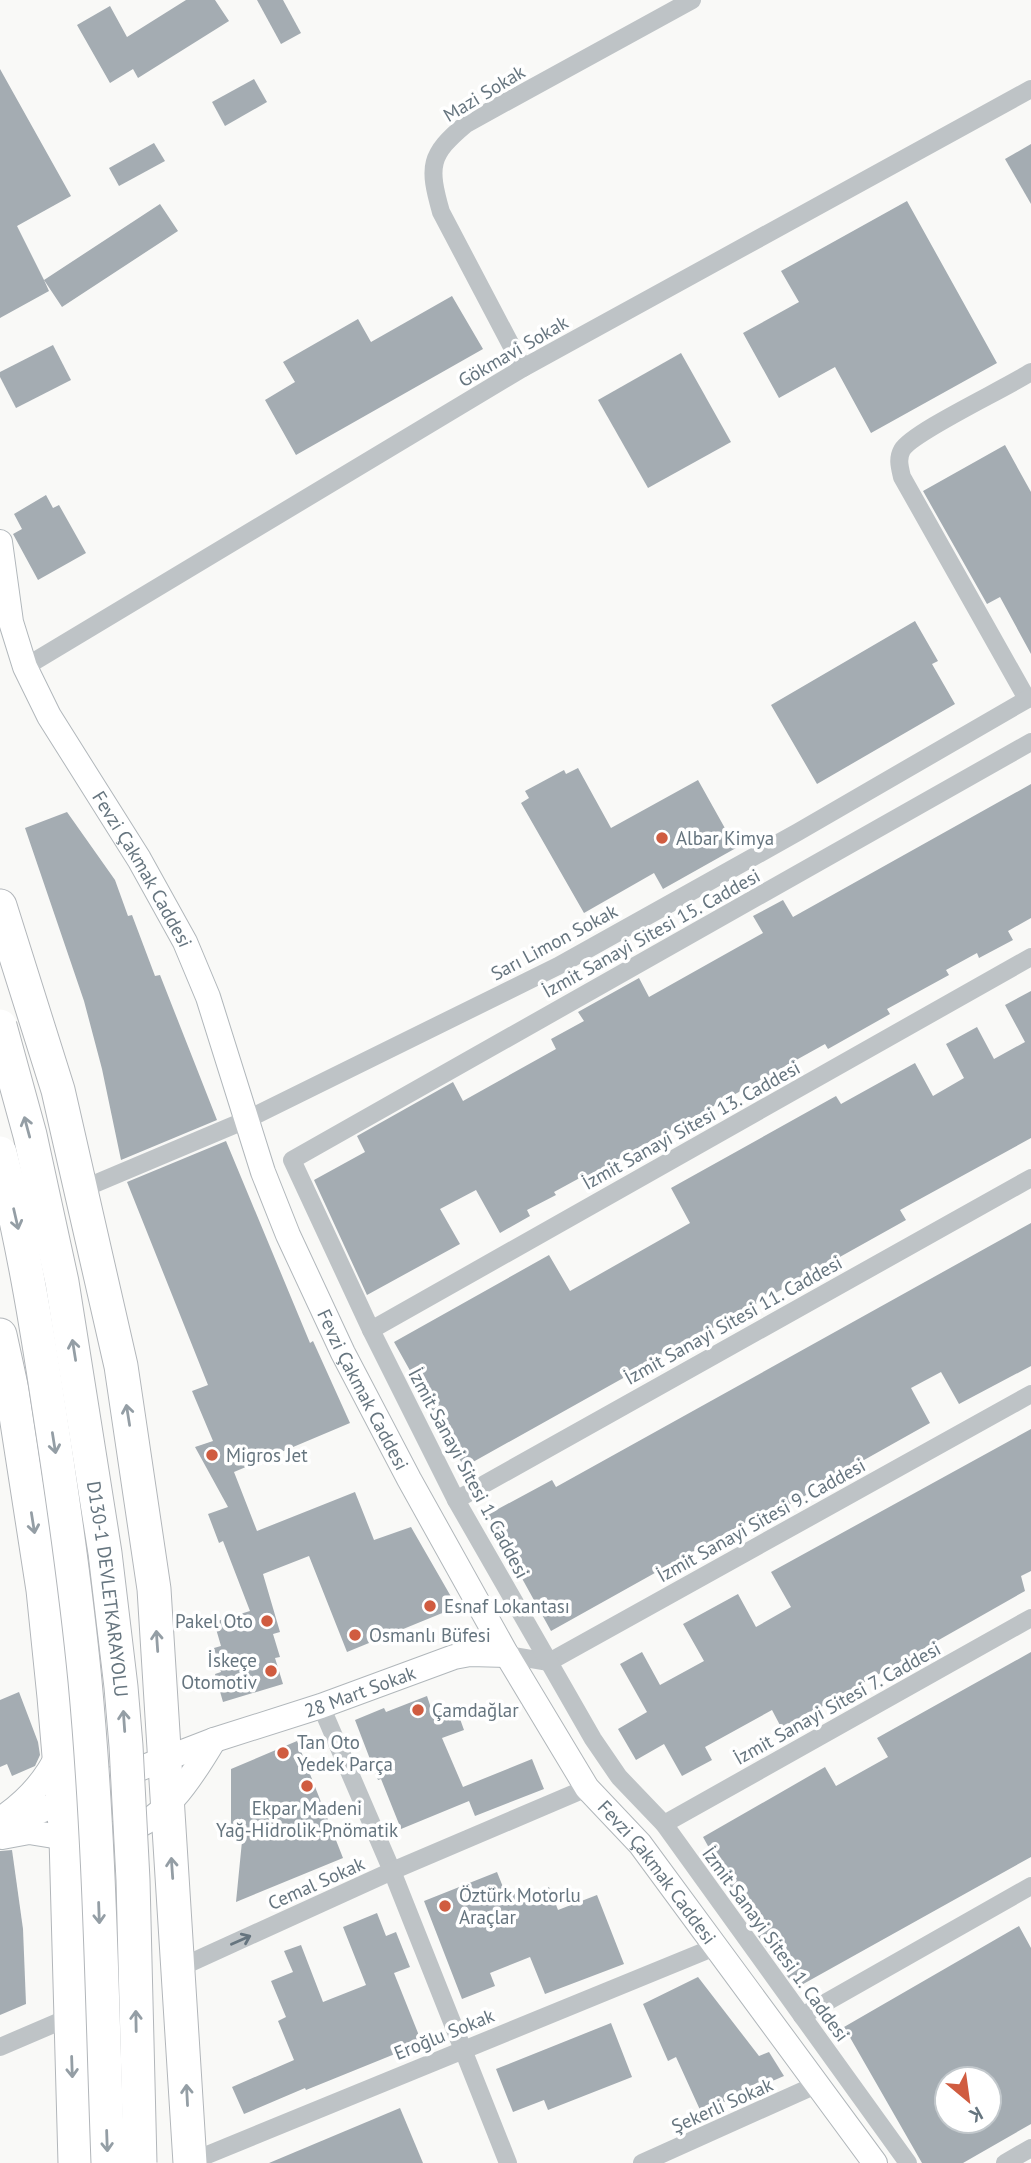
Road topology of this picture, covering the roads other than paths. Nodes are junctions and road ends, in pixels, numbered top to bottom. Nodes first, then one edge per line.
1 (692, 0) edge
2 (1031, 89) edge
3 (523, 368) junction
4 (1031, 372) edge
5 (0, 542) edge
6 (25, 667) junction
7 (1029, 698) edge
8 (1031, 742) edge
9 (0, 906) edge
10 (1031, 957) edge
11 (0, 1026) edge
12 (246, 1121) junction
13 (0, 1153) edge
14 (292, 1160) joint
15 (1031, 1178) edge
16 (80, 1190) junction
17 (371, 1329) junction
18 (0, 1335) edge
19 (1031, 1394) edge
20 (456, 1500) junction
21 (1031, 1618) edge
22 (507, 1655) junction
23 (549, 1662) junction
24 (321, 1706) junction
25 (214, 1740) junction
26 (59, 1751) junction
27 (164, 1758) junction
28 (587, 1787) junction
29 (62, 1801) junction
30 (168, 1807) junction
31 (0, 1819) edge
32 (664, 1824) junction
33 (0, 1829) edge
34 (0, 1838) edge
35 (66, 1838) junction
36 (392, 1871) junction
37 (1031, 1886) edge
38 (715, 1947) junction
39 (179, 1968) junction
40 (70, 2017) junction
41 (802, 2017) junction
42 (0, 2046) edge
43 (463, 2048) junction
44 (818, 2084) junction
45 (1031, 2148) edge
46 (190, 2162) edge
47 (75, 2163) edge
48 (107, 2163) edge
49 (140, 2163) edge
50 (508, 2163) edge
51 (642, 2163) edge
52 (875, 2163) edge
53 (908, 2163) edge
54 (1005, 2163) edge

1 - 3 street, Mazi Sokak
2 - 3 street, Gökmavi Sokak
3 - 6 street, Gökmavi Sokak
4 - 7 street
5 - 6 street, Fevzi Çakmak Caddesi
6 - 12 street, Fevzi Çakmak Caddesi
7 - 12 street, Sarı Limon Sokak
8 - 14 street, İzmit Sanayi Sitesi 15. Caddesi
9 - 16 highway
10 - 17 street, İzmit Sanayi Sitesi 13. Caddesi
49 -> 11 highway, D130-1 DEVLETKARAYOLU, bridge
12 - 16 street, Sarı Limon Sokak
12 - 22 street, Fevzi Çakmak Caddesi
13 -> 48 highway, D130-1 DEVLETKARAYOLU, bridge
14 - 17 street, İzmit Sanayi Sitesi 1. Caddesi
15 - 20 street, İzmit Sanayi Sitesi 11. Caddesi
27 -> 16 highway
17 - 20 street, İzmit Sanayi Sitesi 1. Caddesi
18 -> 26 highway
19 - 23 street, İzmit Sanayi Sitesi 9. Caddesi
20 - 23 street, İzmit Sanayi Sitesi 1. Caddesi
21 - 32 street, İzmit Sanayi Sitesi 7. Caddesi
22 - 23 street
22 - 24 street, 28 Mart Sokak
22 - 28 street, Fevzi Çakmak Caddesi
23 - 32 street, İzmit Sanayi Sitesi 1. Caddesi
24 - 25 street, 28 Mart Sokak
24 - 36 street
25 - 27 street, 28 Mart Sokak
25 - 30 street
26 - 29 highway
26 - 31 street
27 - 29 street, 28 Mart Sokak
27 - 30 highway
28 - 36 street, Cemal Sokak
28 - 38 street, Fevzi Çakmak Caddesi
29 - 33 street, 28 Mart Sokak
29 - 35 highway
30 - 35 street
39 -> 30 highway
32 - 41 street, İzmit Sanayi Sitesi 1. Caddesi
34 - 35 street
35 - 40 highway
39 -> 36 street, Cemal Sokak
36 - 43 street
37 - 41 street
38 - 43 street, Eroğlu Sokak
38 - 44 street, Fevzi Çakmak Caddesi
46 -> 39 highway
40 - 42 street
40 -> 47 highway
41 - 53 street, İzmit Sanayi Sitesi 1. Caddesi
43 - 46 street, Eroğlu Sokak
43 - 50 street
44 - 51 street, Şekerli Sokak
44 - 52 street, Fevzi Çakmak Caddesi
45 - 54 street

